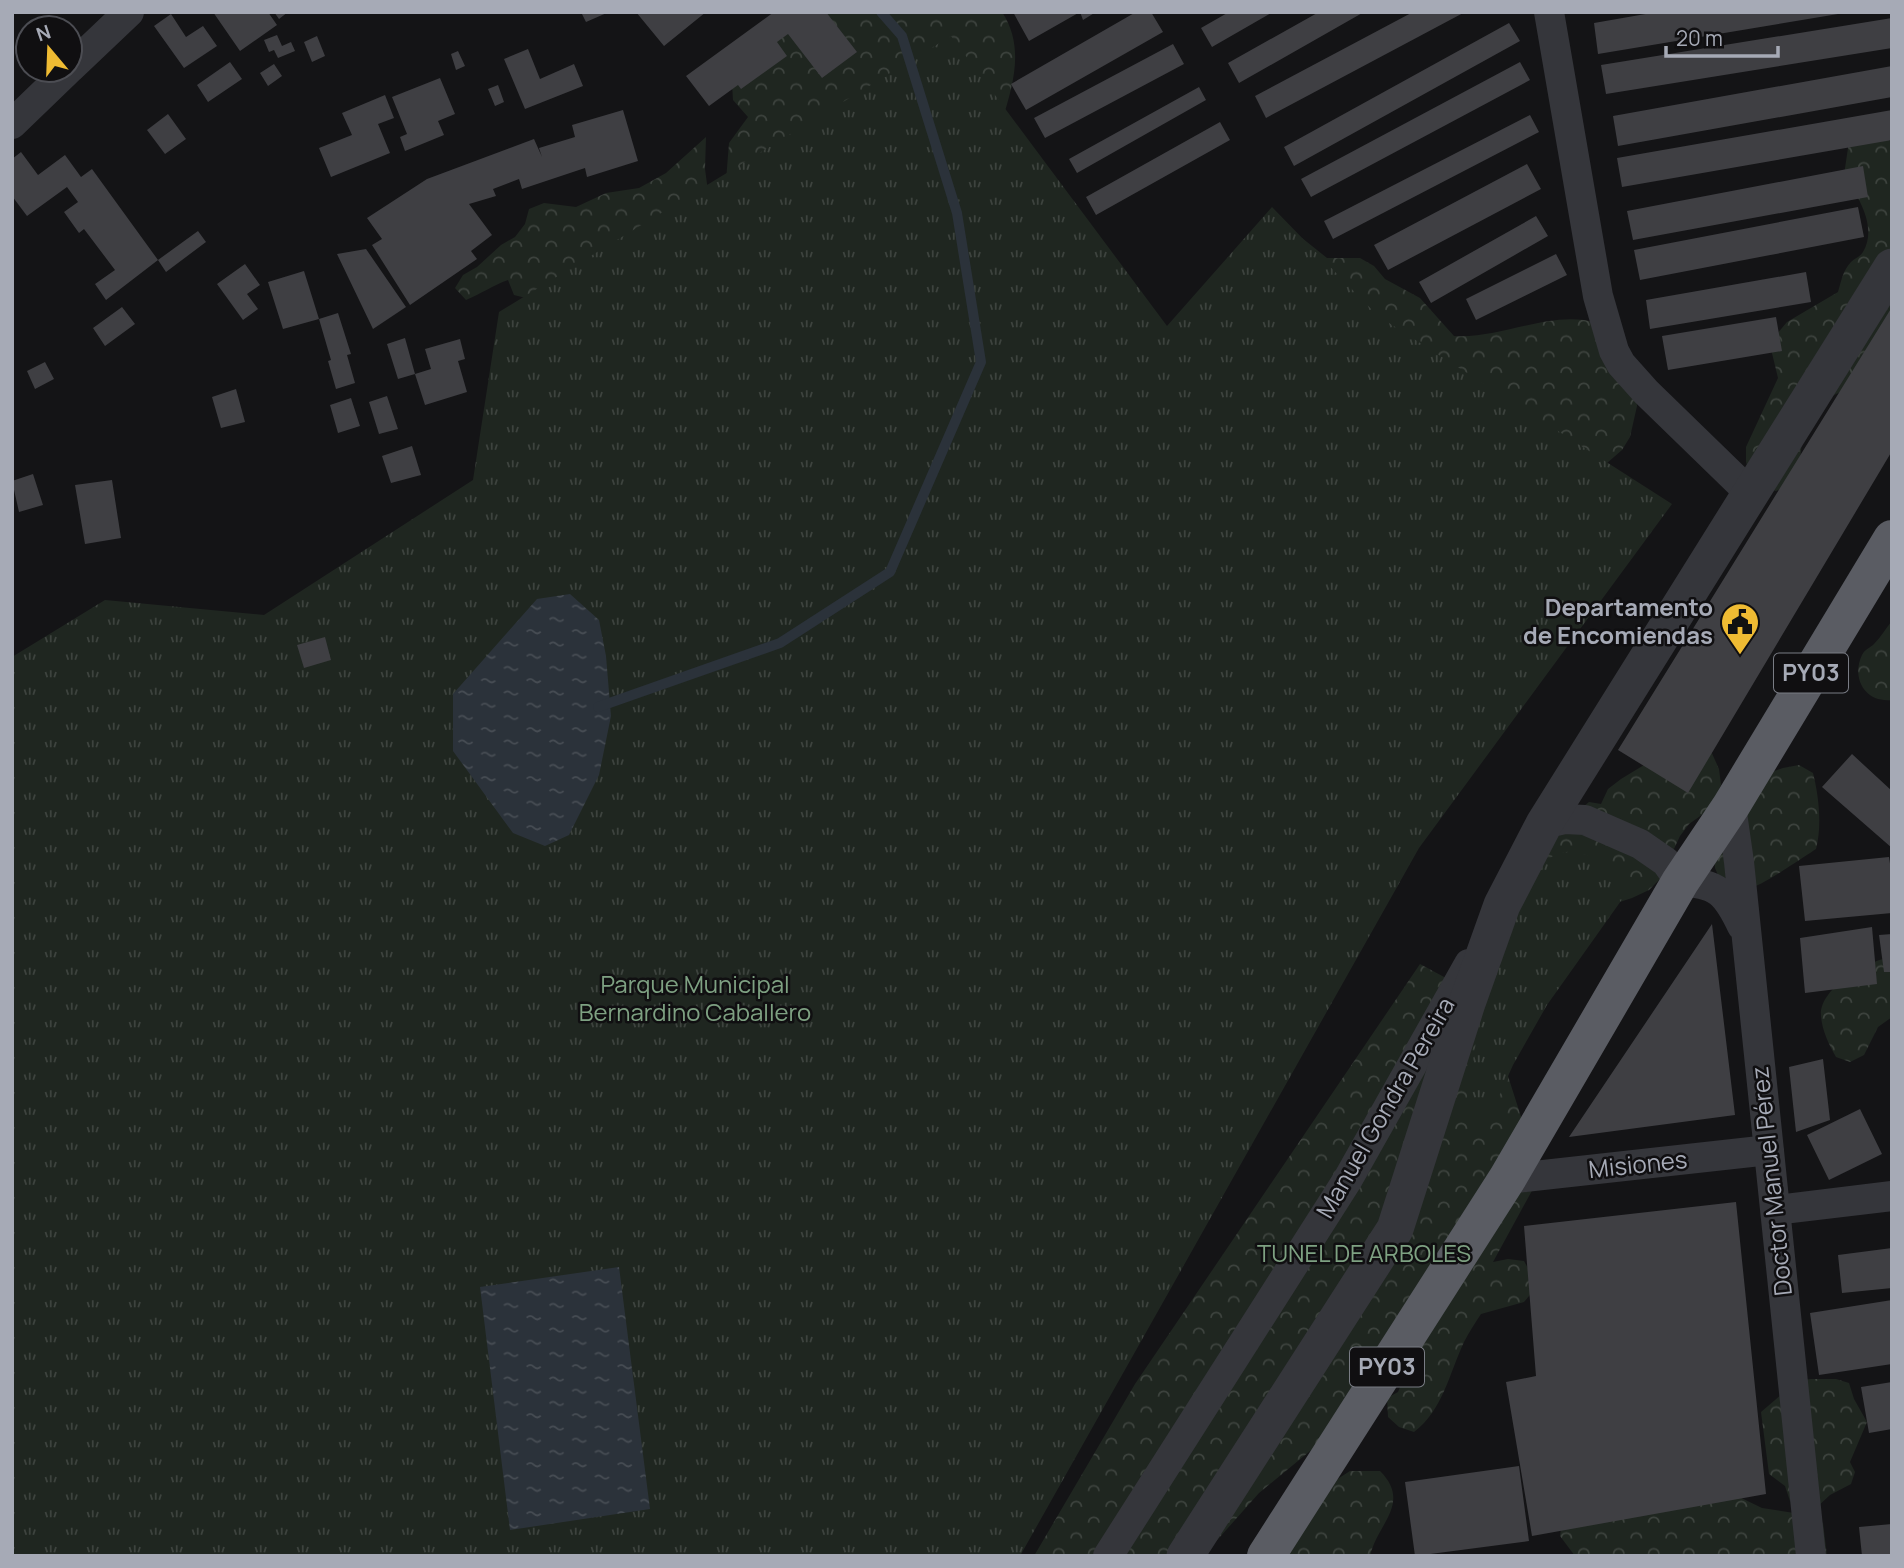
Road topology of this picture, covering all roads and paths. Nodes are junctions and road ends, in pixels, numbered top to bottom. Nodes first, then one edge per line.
1 (129, 12) edge
2 (1549, 12) edge
3 (84, 55) edge
4 (53, 84) edge
5 (12, 124) edge
6 (1892, 267) edge
7 (1751, 494) junction
8 (1892, 540) edge
9 (1731, 806) junction
10 (1544, 824) junction
11 (1680, 882) junction
12 (1502, 905) junction
13 (1746, 933) junction
14 (1769, 1150) junction
15 (1507, 1179) junction
16 (1892, 1196) edge
17 (1776, 1210) junction
18 (1108, 1556) edge
19 (1185, 1556) edge
20 (1266, 1556) edge
21 (1811, 1556) edge

1 - 3 street
2 - 7 street
4 - 5 street
6 - 7 street
7 - 10 street
8 - 9 highway, PY03
9 - 11 highway, PY03
9 - 13 street, Doctor Manuel Pérez
10 - 11 street
10 - 12 street
11 - 13 street
11 - 15 highway, PY03
12 - 18 street, Manuel Gondra Pereira
12 - 19 street
13 - 14 street, Doctor Manuel Pérez
14 - 15 street, Misiones
14 - 17 street, Doctor Manuel Pérez
15 - 20 highway, PY03
16 - 17 street
17 - 21 street, Doctor Manuel Pérez

